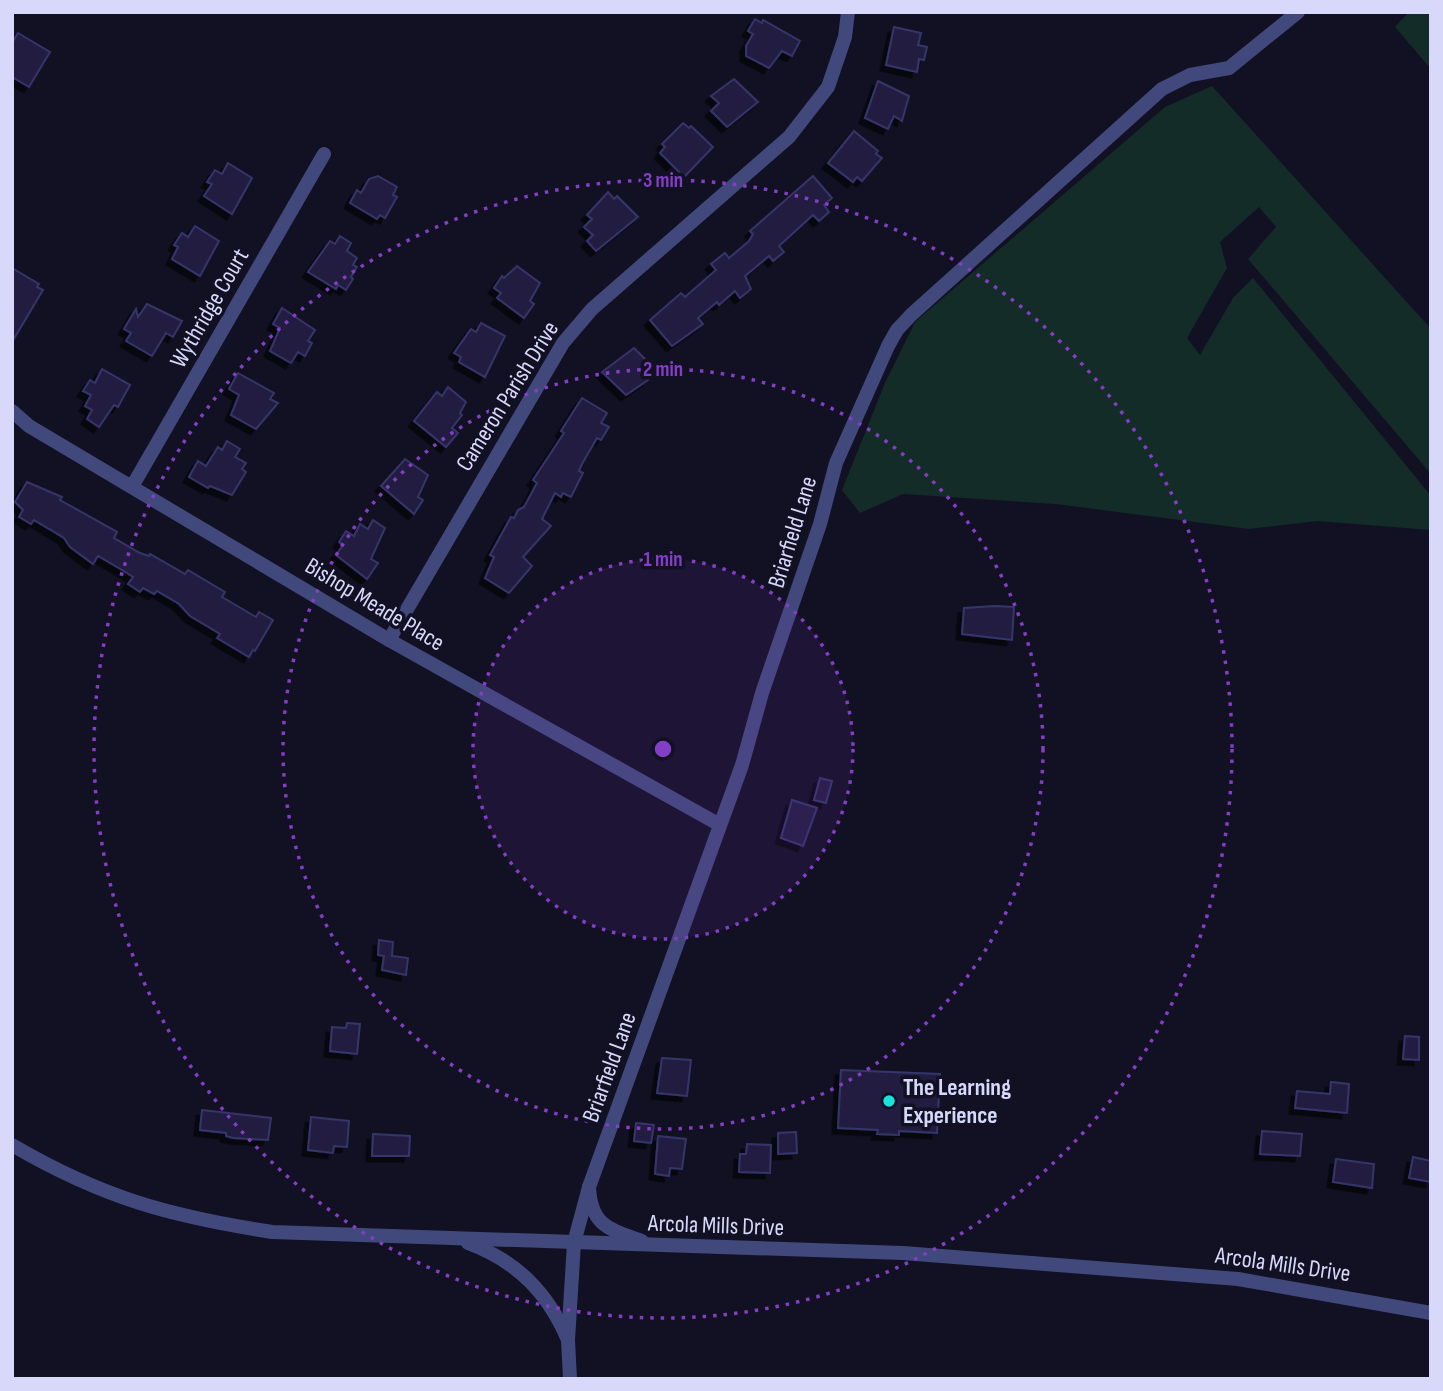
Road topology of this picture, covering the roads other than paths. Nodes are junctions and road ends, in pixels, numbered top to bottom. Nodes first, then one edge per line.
1 (848, 12) edge
2 (1298, 12) edge
3 (324, 154) dead end
4 (12, 411) edge
5 (133, 485) junction
6 (389, 640) junction
7 (720, 825) junction
8 (12, 1145) edge
9 (589, 1187) junction
10 (460, 1240) junction
11 (574, 1243) junction
12 (653, 1245) junction
13 (1431, 1313) edge
14 (568, 1340) junction
15 (570, 1379) edge

1 - 6 street, Cameron Parish Drive
2 - 7 street, Briarfield Lane
3 - 5 street, Wythridge Court
4 - 5 street, Bishop Meade Place
5 - 6 street, Bishop Meade Place
6 - 7 street, Bishop Meade Place
7 - 9 street, Briarfield Lane
8 - 10 street, Arcola Mills Drive
9 - 11 street, Briarfield Lane
9 - 12 street
10 - 11 street, Arcola Mills Drive
10 - 14 street
11 - 12 street, Arcola Mills Drive
11 - 14 street, Briarfield Lane
12 - 13 street, Arcola Mills Drive
14 - 15 street, Briarfield Lane

